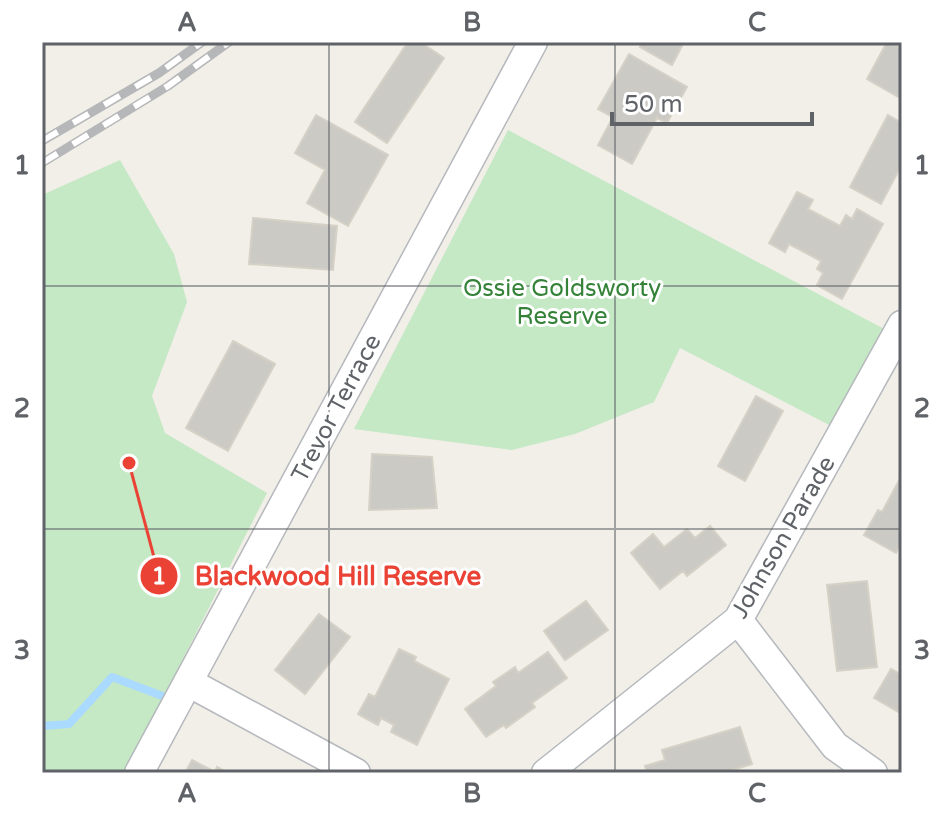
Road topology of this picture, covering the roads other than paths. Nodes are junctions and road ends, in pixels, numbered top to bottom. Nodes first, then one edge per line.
1 (533, 42) edge
2 (902, 325) edge
3 (738, 620) junction
4 (188, 682) junction
5 (139, 773) edge
6 (356, 773) edge
7 (546, 773) edge
8 (873, 773) edge

1 - 4 street, Trevor Terrace
2 - 3 street, Johnson Parade
3 - 7 street, Johnson Parade
3 - 8 street
4 - 5 street, Trevor Terrace
4 - 6 street

